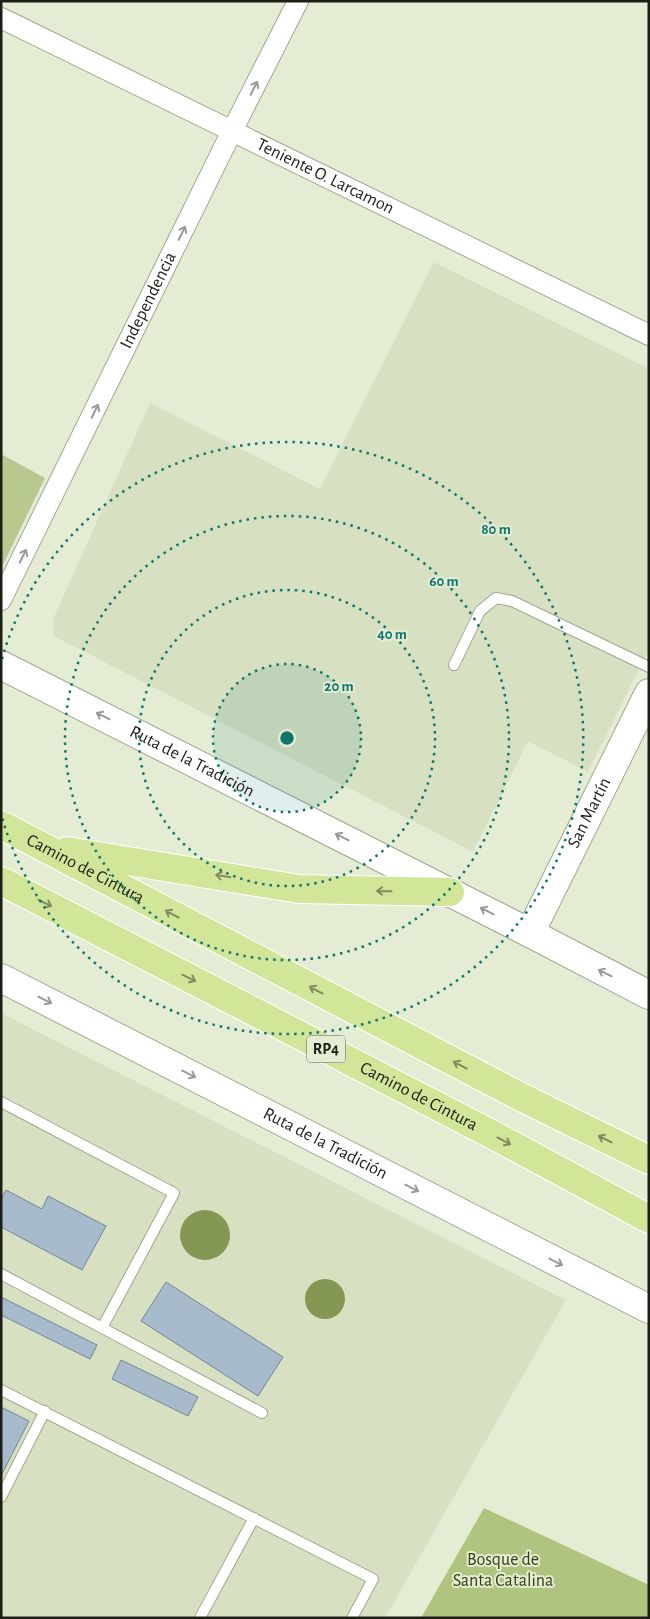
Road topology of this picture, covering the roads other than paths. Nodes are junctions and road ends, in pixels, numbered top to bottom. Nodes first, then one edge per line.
1 (298, 1) edge
2 (1, 18) edge
3 (232, 131) junction
4 (649, 335) edge
5 (1, 600) edge
6 (1, 665) edge
7 (454, 665) dead end
8 (649, 667) edge
9 (649, 693) edge
10 (1, 825) edge
11 (45, 848) junction
12 (1, 881) edge
13 (450, 892) junction
14 (530, 933) junction
15 (1, 978) edge
16 (649, 995) edge
17 (1, 1102) edge
18 (649, 1160) edge
19 (649, 1218) edge
20 (1, 1274) edge
21 (649, 1309) edge
22 (102, 1328) junction
23 (1, 1390) edge
24 (45, 1411) junction
25 (262, 1413) dead end
26 (1, 1497) edge
27 (254, 1518) junction
28 (200, 1618) edge
29 (352, 1618) edge

3 -> 1 street, Independencia
2 - 3 street, Teniente O. Larcamon
3 - 4 street, Teniente O. Larcamon
5 -> 3 street, Independencia
13 -> 6 street, Ruta de la Tradición
7 - 8 lane
9 - 14 street, San Martín
10 - 11 main road, Camino de Cintura
13 -> 11 main road
18 -> 11 main road, Camino de Cintura
12 -> 19 main road, Camino de Cintura / RP4
14 -> 13 street, Ruta de la Tradición
16 -> 14 street, Ruta de la Tradición
15 -> 21 street, Ruta de la Tradición
17 - 22 lane
20 - 22 lane
22 - 25 lane
23 - 24 lane
24 - 26 lane
24 - 27 lane
27 - 28 lane
27 - 29 lane

